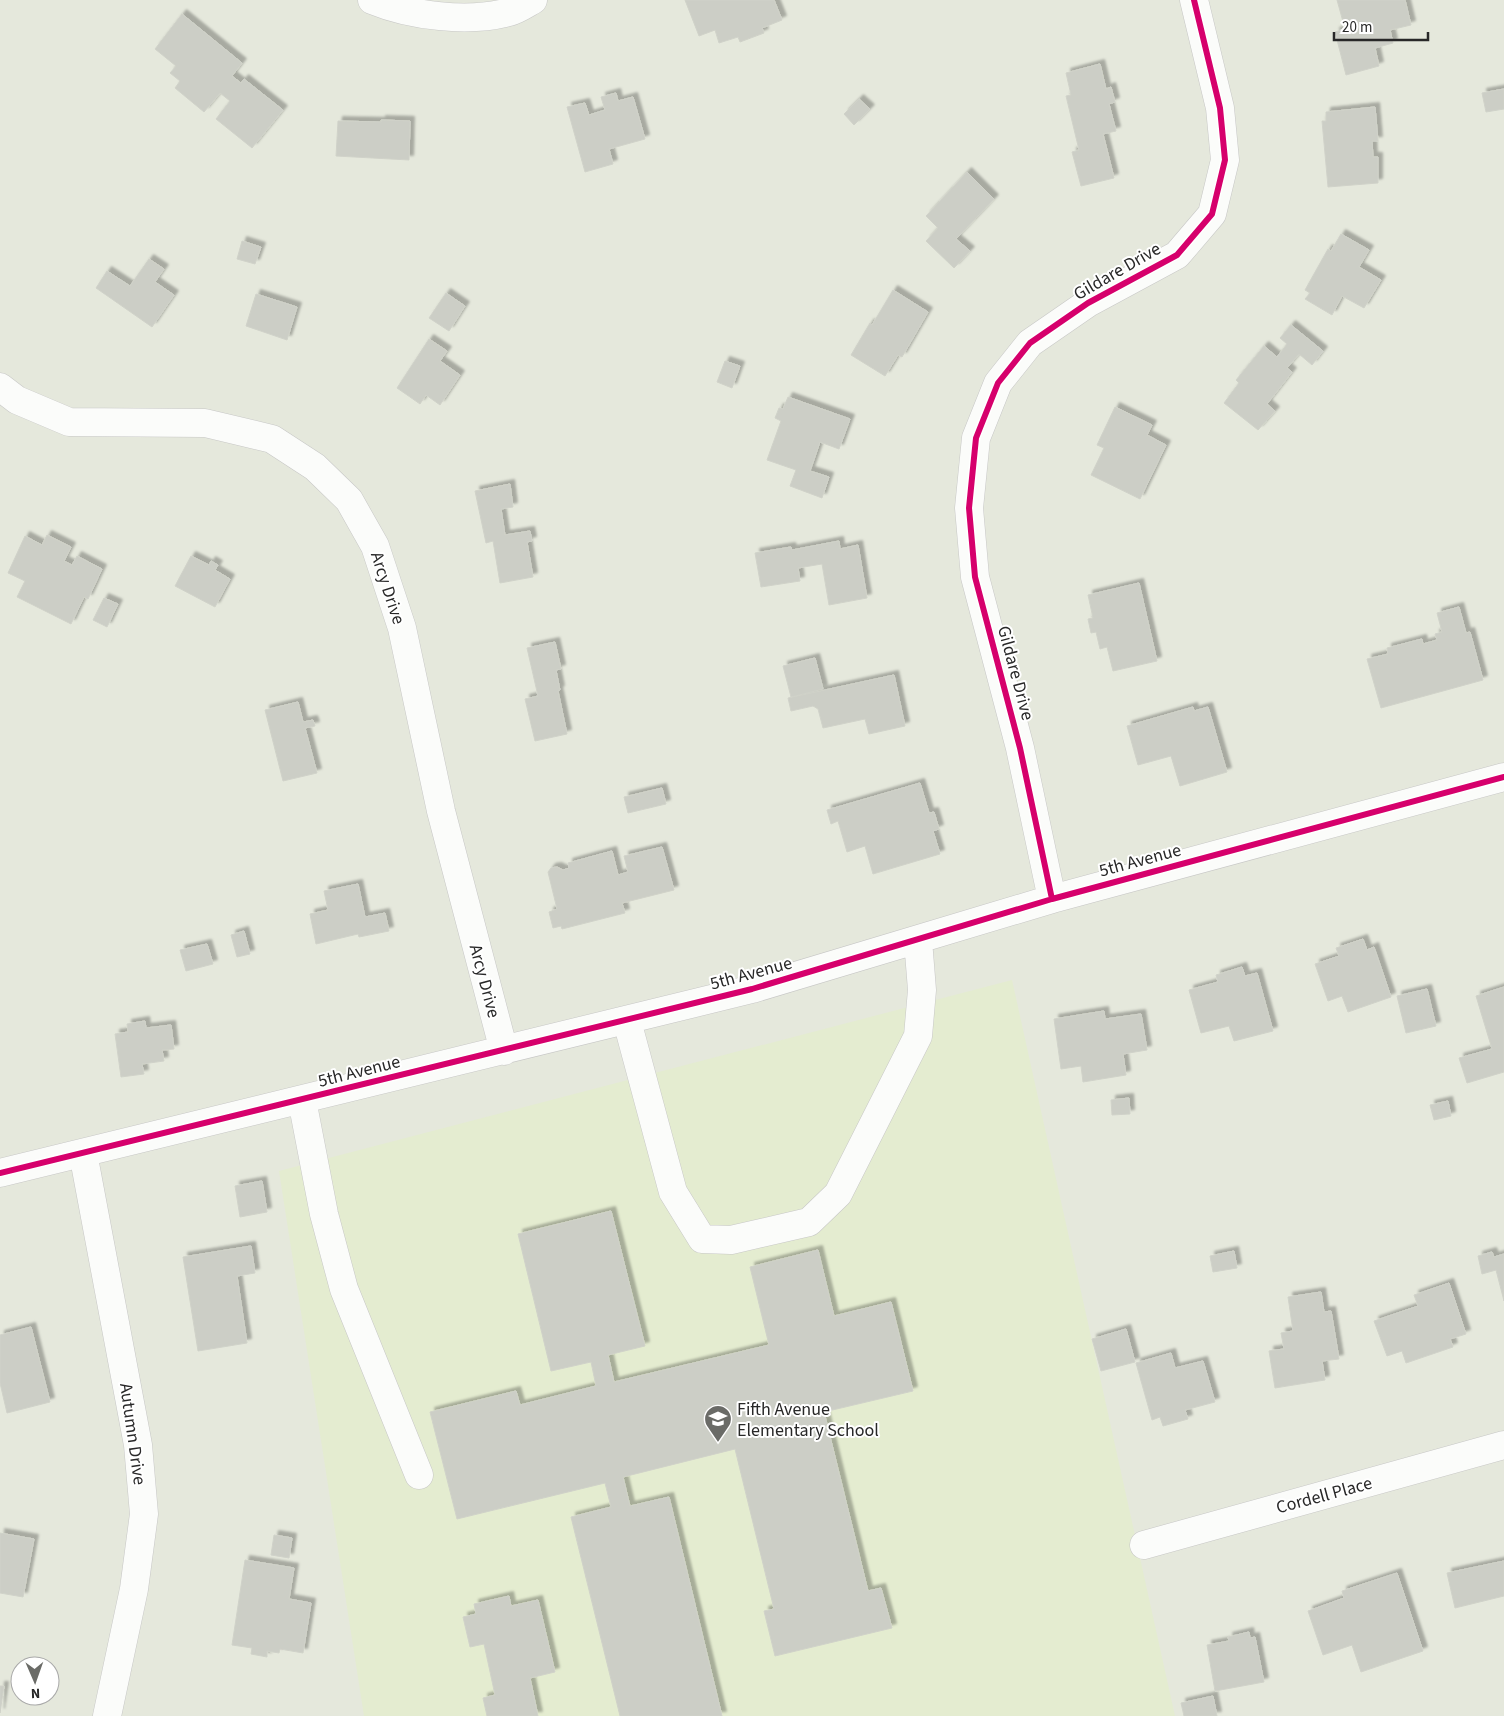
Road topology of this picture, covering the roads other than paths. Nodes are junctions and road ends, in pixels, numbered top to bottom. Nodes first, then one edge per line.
1 (372, 0) edge
2 (533, 0) edge
3 (1194, 0) edge
4 (0, 387) edge
5 (1504, 777) edge
6 (1052, 899) junction
7 (918, 940) junction
8 (627, 1021) junction
9 (504, 1051) junction
10 (302, 1100) junction
11 (83, 1153) junction
12 (0, 1173) edge
13 (1504, 1445) edge
14 (420, 1475) dead end
15 (1144, 1545) dead end
16 (107, 1716) edge

1 - 2 street
3 - 6 street, Gildare Drive
4 - 9 street, Arcy Drive
5 - 6 street, 5th Avenue
6 - 7 street, 5th Avenue
7 - 8 street, 5th Avenue
7 - 8 street
8 - 9 street, 5th Avenue
9 - 10 street, 5th Avenue
10 - 11 street, 5th Avenue
10 - 14 street
11 - 12 street, 5th Avenue
11 - 16 street, Autumn Drive
13 - 15 street, Cordell Place

